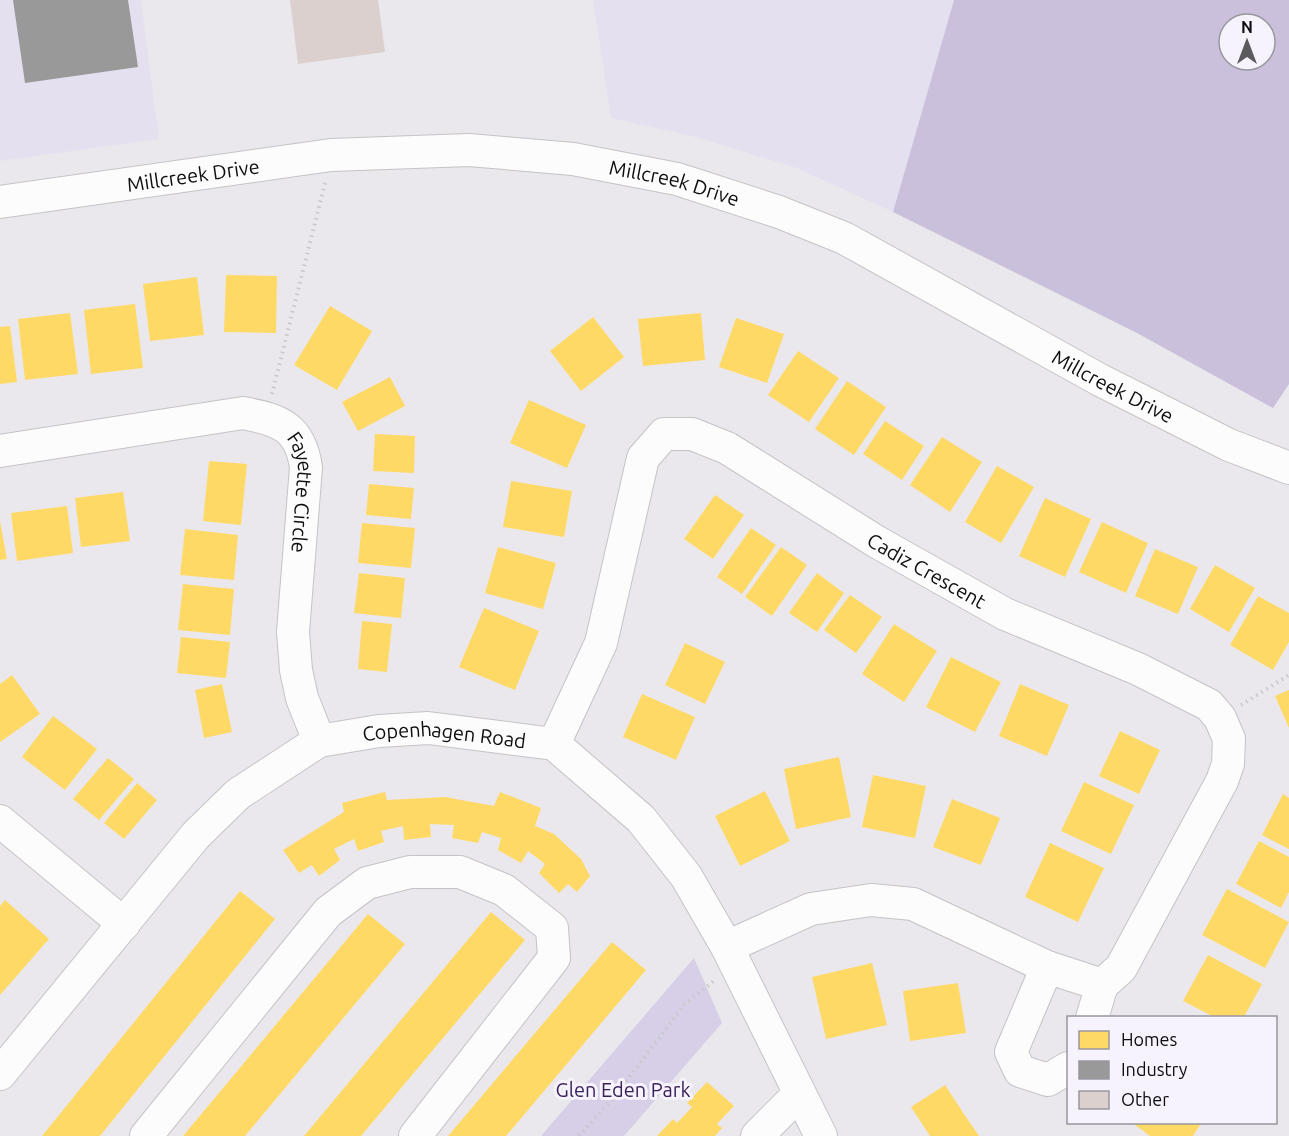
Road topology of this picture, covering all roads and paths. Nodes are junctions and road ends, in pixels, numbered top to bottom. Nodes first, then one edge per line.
1 (331, 155) junction
2 (0, 202) edge
3 (265, 417) junction
4 (0, 451) edge
5 (1289, 468) edge
6 (1289, 675) edge
7 (1220, 718) junction
8 (319, 741) junction
9 (554, 744) junction
10 (0, 821) edge
11 (124, 924) junction
12 (731, 956) junction
13 (1047, 967) junction
14 (1102, 985) junction
15 (1092, 1016) edge
16 (1067, 1069) edge
17 (0, 1074) edge
18 (799, 1094) junction
19 (146, 1136) edge
20 (415, 1136) edge
21 (579, 1136) edge
22 (757, 1136) edge
23 (821, 1136) edge

1 - 2 street, Millcreek Drive
1 - 3 path
1 - 5 street, Millcreek Drive
3 - 4 street, Fayette Circle
3 - 8 street, Fayette Circle
6 - 7 path
7 - 9 street, Cadiz Crescent
7 - 14 street
8 - 9 street, Copenhagen Road
8 - 11 street, Copenhagen Road
9 - 12 street, Copenhagen Road
10 - 11 street
11 - 17 street, Copenhagen Road
12 - 13 street
12 - 18 street, Copenhagen Road
12 - 21 path
13 - 14 street
13 - 16 street
14 - 15 street
18 - 22 street
18 - 23 street, Copenhagen Road
19 - 20 street

